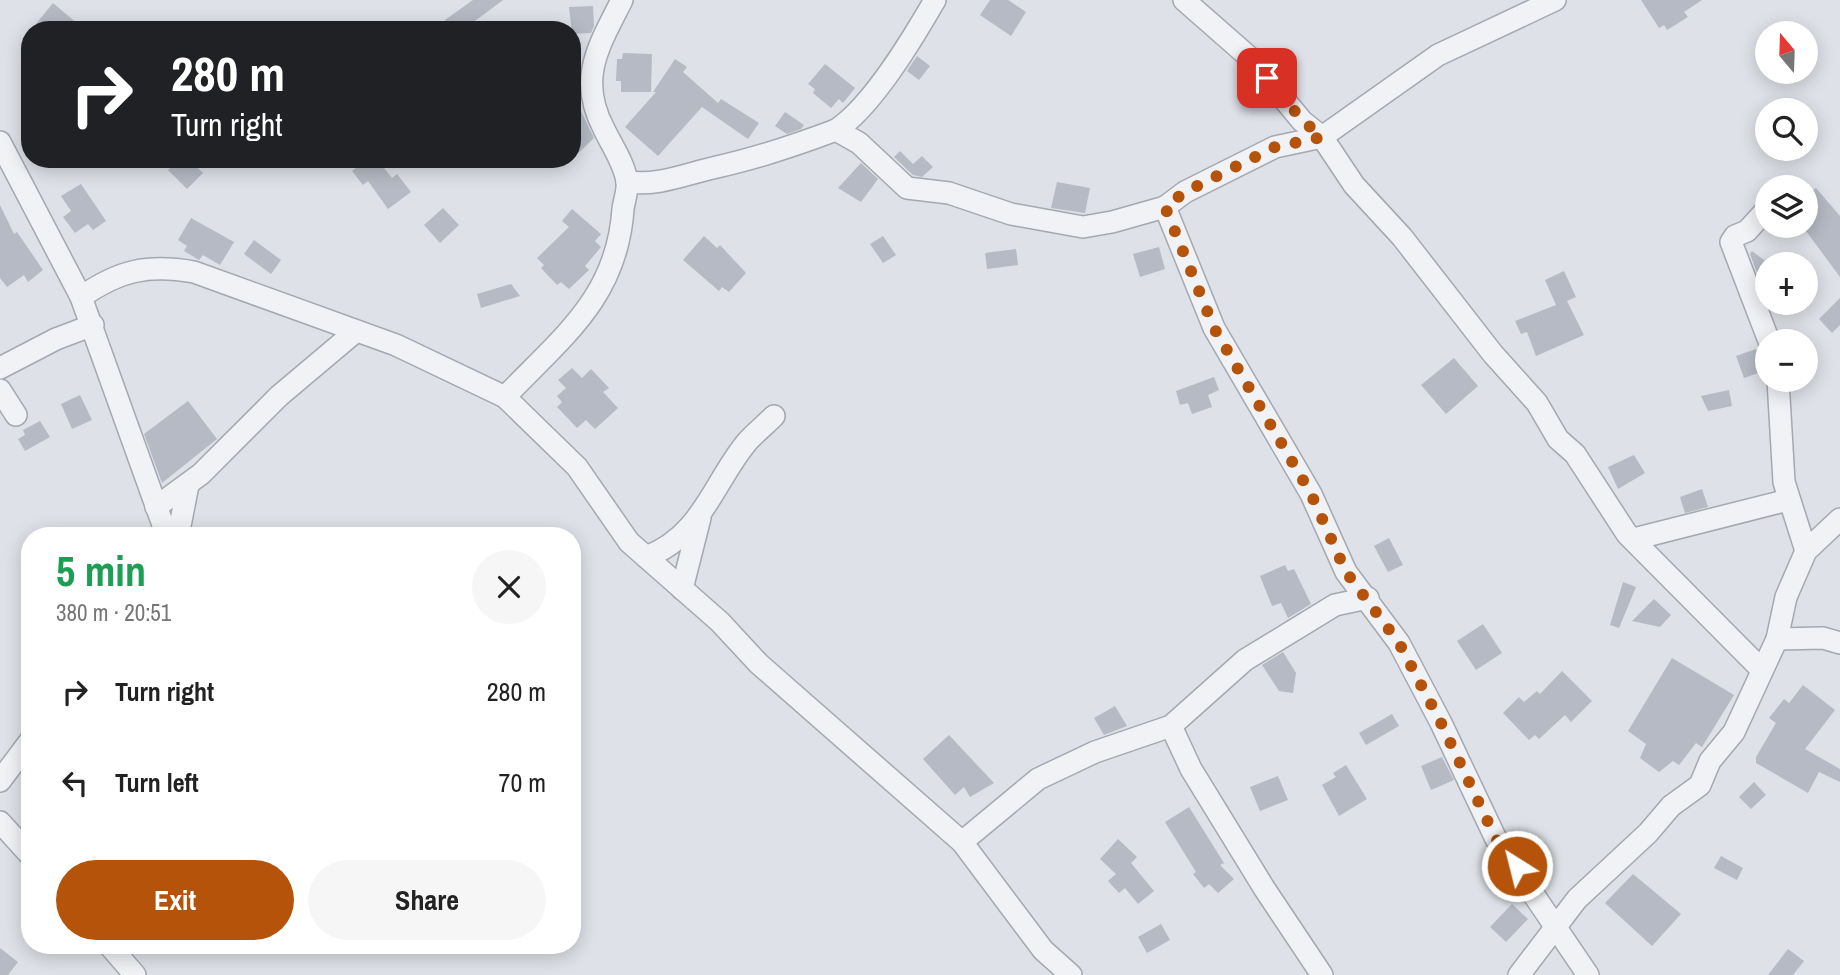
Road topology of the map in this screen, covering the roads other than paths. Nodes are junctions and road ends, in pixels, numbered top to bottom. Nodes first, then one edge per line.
1 (622, 0) edge
2 (935, 0) edge
3 (1184, 0) edge
4 (1555, 0) edge
5 (836, 130) junction
6 (1322, 137) junction
7 (0, 142) edge
8 (627, 182) junction
9 (1165, 207) junction
10 (1755, 223) edge
11 (81, 297) junction
12 (93, 326) junction
13 (1764, 329) edge
14 (355, 332) junction
15 (0, 368) edge
16 (0, 390) edge
17 (1779, 392) edge
18 (505, 397) junction
19 (16, 415) dead end
20 (774, 416) dead end
21 (188, 485) junction
22 (1788, 500) junction
23 (156, 507) junction
24 (700, 518) junction
25 (1840, 519) edge
26 (164, 527) edge
27 (180, 527) edge
28 (1634, 539) junction
29 (1807, 551) junction
30 (646, 557) junction
31 (682, 589) junction
32 (1368, 598) junction
33 (1777, 639) junction
34 (1840, 643) edge
35 (1762, 670) junction
36 (1171, 726) junction
37 (21, 753) edge
38 (0, 781) edge
39 (0, 822) edge
40 (962, 842) junction
41 (21, 845) edge
42 (1556, 929) junction
43 (117, 954) edge
44 (135, 975) edge
45 (1070, 975) edge
46 (1322, 975) edge
47 (1519, 975) edge
48 (1588, 975) edge

1 - 8 street
2 - 5 street
3 - 6 street
4 - 6 street
5 - 8 street
5 - 9 street
6 - 9 street
6 - 28 street
7 - 11 street
8 - 18 street
9 - 32 street
10 - 13 street
11 - 12 street
11 - 14 street
12 - 15 street
12 - 23 street
14 - 18 street
14 - 21 street
16 - 19 street
17 - 22 street
18 - 30 street
20 - 24 street
21 - 23 street
21 - 27 street
22 - 28 street
22 - 29 street
23 - 26 street
24 - 30 street
24 - 31 street
25 - 29 street
28 - 35 street
29 - 33 street
30 - 31 street
31 - 40 street
32 - 36 street
32 - 42 street
33 - 34 street
33 - 35 street
35 - 42 street
36 - 40 street
36 - 46 street
37 - 38 street
39 - 41 street
40 - 45 street
42 - 47 street
42 - 48 street
43 - 44 street

